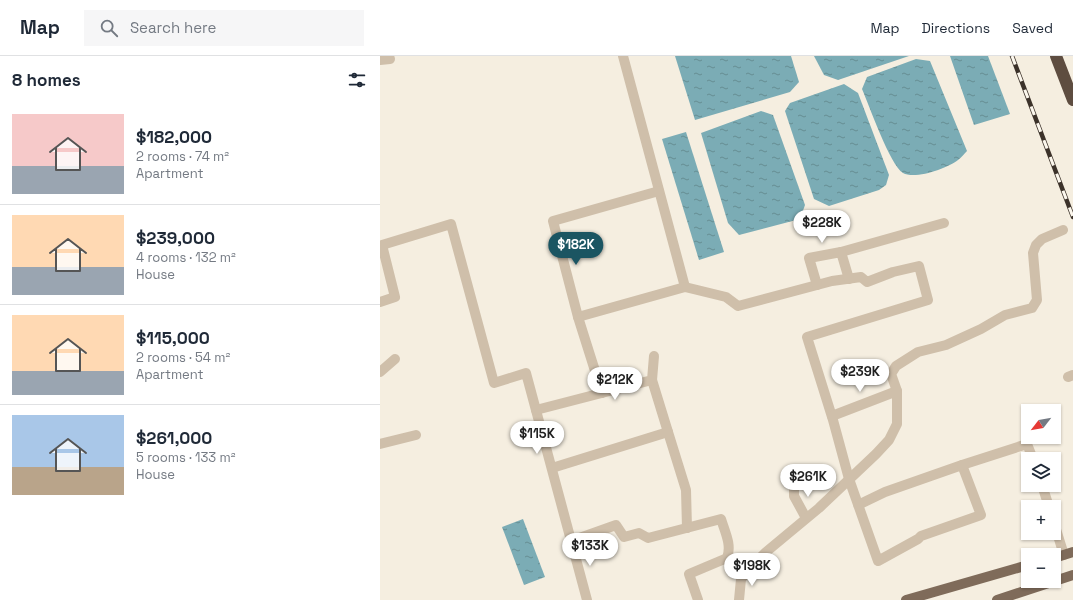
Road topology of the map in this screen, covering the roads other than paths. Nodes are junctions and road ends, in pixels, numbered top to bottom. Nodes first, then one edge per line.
1 (389, 56) edge
2 (622, 56) edge
3 (1056, 56) edge
4 (380, 60) edge
5 (1073, 100) edge
6 (659, 191) junction
7 (944, 223) dead end
8 (1063, 230) dead end
9 (841, 252) junction
10 (849, 279) junction
11 (817, 285) junction
12 (685, 287) junction
13 (380, 302) edge
14 (578, 317) junction
15 (654, 356) dead end
16 (395, 359) dead end
17 (380, 372) edge
18 (652, 380) junction
19 (897, 391) junction
20 (602, 393) junction
21 (536, 410) junction
22 (832, 416) junction
23 (668, 432) junction
24 (416, 435) dead end
25 (380, 444) edge
26 (1030, 452) edge
27 (962, 465) junction
28 (552, 468) junction
29 (799, 477) dead end
30 (849, 479) junction
31 (858, 505) junction
32 (806, 518) junction
33 (687, 528) junction
34 (1059, 540) edge
35 (571, 541) junction
36 (1064, 555) edge
37 (1021, 567) edge
38 (1073, 575) edge
39 (587, 600) edge
40 (698, 600) edge
41 (739, 600) edge
42 (906, 600) edge
43 (997, 600) edge

1 - 4 street
2 - 6 street
3 - 5 highway
6 - 12 street
6 - 14 street
7 - 9 street
8 - 19 street
9 - 10 street
9 - 11 street
10 - 11 street
10 - 22 street
11 - 12 street
12 - 14 street
13 - 21 street
14 - 20 street
15 - 18 street
16 - 17 street
18 - 20 street
18 - 23 street
19 - 22 street
19 - 30 street
20 - 21 street
21 - 28 street
22 - 30 street
23 - 28 street
23 - 33 street
24 - 25 street
26 - 27 street
27 - 31 street
27 - 31 street
28 - 35 street
29 - 32 street
30 - 31 street
30 - 32 street
32 - 41 street
33 - 35 street
33 - 40 street
34 - 36 street
35 - 39 street
37 - 42 main road
38 - 43 main road

